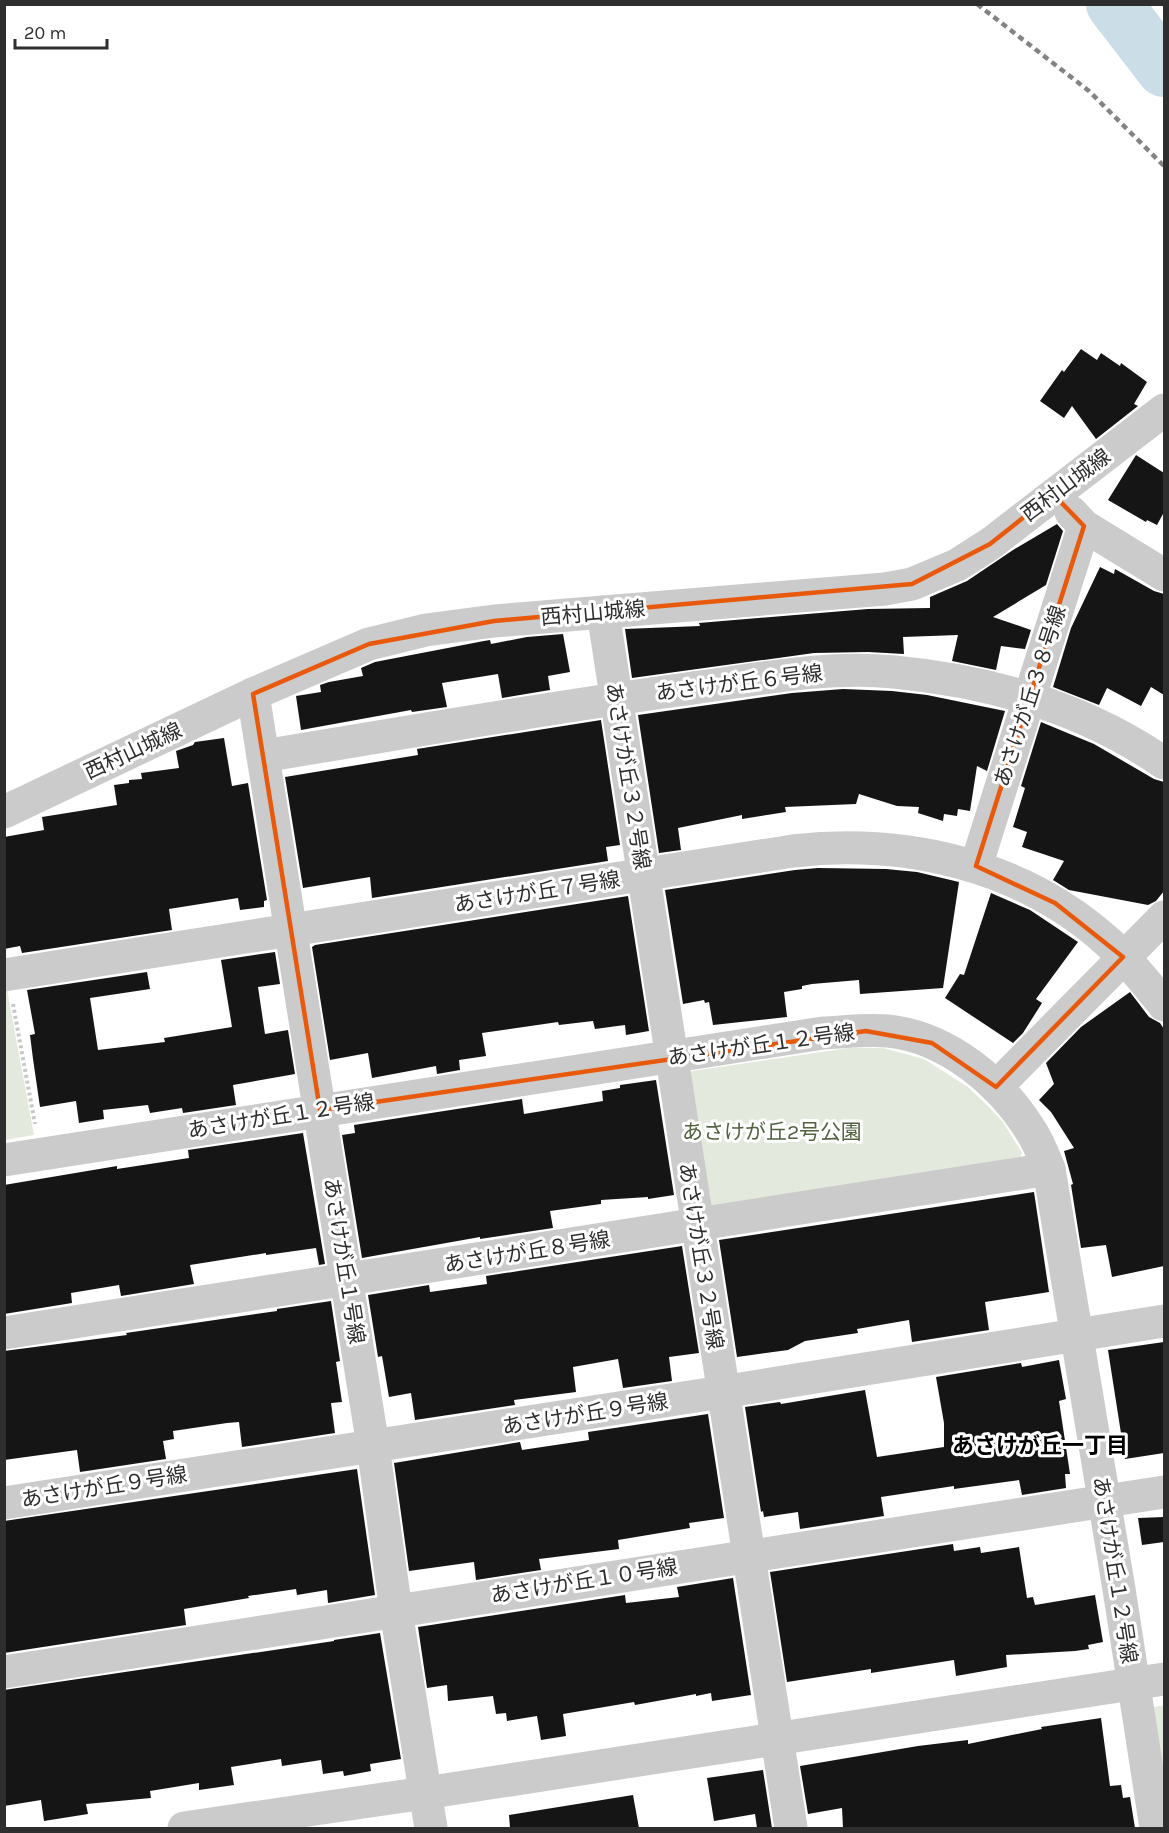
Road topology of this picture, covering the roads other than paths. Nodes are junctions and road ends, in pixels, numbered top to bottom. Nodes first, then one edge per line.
1 (1164, 410) edge
2 (1053, 494) junction
3 (1084, 526) junction
4 (1164, 575) edge
5 (603, 612) junction
6 (253, 694) junction
7 (616, 698) junction
8 (1030, 698) junction
9 (263, 756) junction
10 (1164, 763) edge
11 (4, 812) edge
12 (976, 866) junction
13 (643, 876) junction
14 (1164, 917) edge
15 (292, 929) junction
16 (1123, 957) junction
17 (6, 974) edge
18 (1164, 1005) edge
19 (671, 1057) junction
20 (996, 1087) junction
21 (320, 1110) junction
22 (4, 1160) edge
23 (1049, 1169) junction
24 (696, 1225) junction
25 (347, 1281) junction
26 (1164, 1321) edge
27 (4, 1333) edge
28 (1077, 1334) junction
29 (723, 1392) junction
30 (373, 1446) junction
31 (1164, 1492) edge
32 (1105, 1502) junction
33 (4, 1503) edge
34 (748, 1556) junction
35 (396, 1611) junction
36 (4, 1672) edge
37 (1149, 1681) edge
38 (776, 1738) junction
39 (425, 1793) junction
40 (184, 1828) edge
41 (431, 1828) edge
42 (791, 1828) edge
43 (1156, 1828) edge

1 - 2 street, 西村山城線
2 - 3 street
2 - 5 street, 西村山城線
3 - 4 street
3 - 8 street, あさけが丘３８号線
5 - 6 street, 西村山城線
5 - 7 street, あさけが丘３２号線
6 - 9 street, あさけが丘１号線
6 - 11 street, 西村山城線
7 - 8 street, あさけが丘６号線
7 - 9 street, あさけが丘６号線
7 - 13 street, あさけが丘３２号線
8 - 10 street, あさけが丘６号線
8 - 12 street, あさけが丘３８号線
9 - 15 street, あさけが丘１号線
12 - 13 street, あさけが丘７号線
12 - 16 street, あさけが丘７号線
13 - 15 street, あさけが丘７号線
13 - 19 street, あさけが丘３２号線
14 - 16 street
15 - 17 street, あさけが丘７号線
15 - 21 street, あさけが丘１号線
16 - 18 street, あさけが丘７号線
16 - 20 street
19 - 20 street, あさけが丘１２号線
19 - 21 street, あさけが丘１２号線
19 - 24 street, あさけが丘３２号線
20 - 23 street, あさけが丘１２号線
21 - 22 street, あさけが丘１２号線
21 - 25 street, あさけが丘１号線
23 - 24 street, あさけが丘８号線
23 - 28 street, あさけが丘１２号線
24 - 25 street, あさけが丘８号線
24 - 29 street, あさけが丘３２号線
25 - 27 street, あさけが丘８号線
25 - 30 street, あさけが丘１号線
26 - 28 street, あさけが丘９号線
28 - 29 street, あさけが丘９号線
28 - 32 street, あさけが丘１２号線
29 - 30 street, あさけが丘９号線
29 - 34 street, あさけが丘３２号線
30 - 33 street, あさけが丘９号線
30 - 35 street, あさけが丘１号線
31 - 32 street, あさけが丘１０号線
32 - 34 street, あさけが丘１０号線
32 - 37 street, あさけが丘１２号線
34 - 35 street, あさけが丘１０号線
34 - 38 street, あさけが丘３２号線
35 - 36 street, あさけが丘１０号線
35 - 39 street, あさけが丘１号線
37 - 38 street
37 - 43 street, あさけが丘１２号線
38 - 39 street
38 - 42 street, あさけが丘３２号線
39 - 40 street
39 - 41 street, あさけが丘１号線

